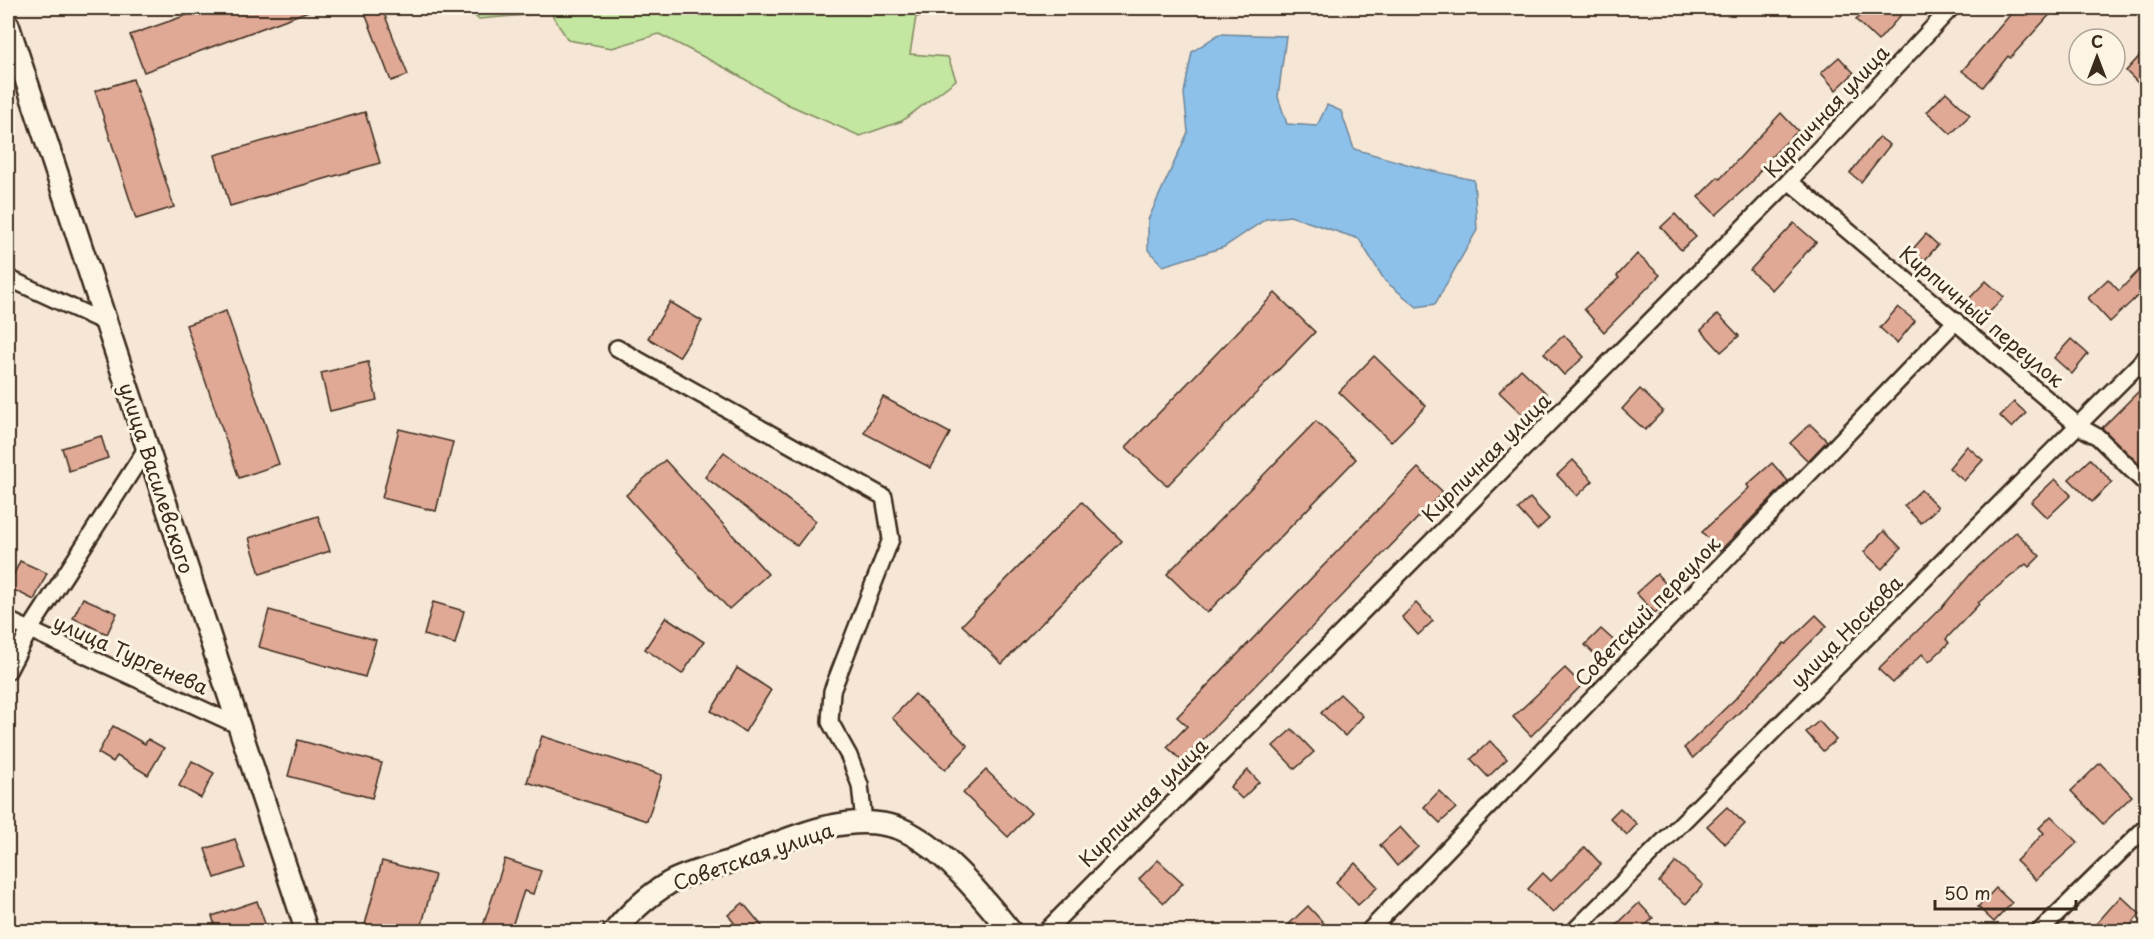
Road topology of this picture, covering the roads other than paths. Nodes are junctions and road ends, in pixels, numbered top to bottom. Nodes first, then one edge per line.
1 (1951, 8) edge
2 (8, 25) edge
3 (1789, 182) junction
4 (8, 278) edge
5 (1956, 321) junction
6 (106, 323) junction
7 (617, 348) dead end
8 (2146, 357) edge
9 (2080, 427) junction
10 (148, 446) junction
11 (2146, 484) edge
12 (8, 620) edge
13 (29, 631) junction
14 (8, 671) edge
15 (237, 725) junction
16 (864, 822) junction
17 (2146, 827) edge
18 (307, 932) edge
19 (614, 932) edge
20 (1011, 932) edge
21 (1044, 932) edge
22 (1368, 932) edge
23 (1574, 932) edge
24 (2039, 932) edge

1 - 3 street, Кирпичная улица
2 - 6 main road, улица Василевского
3 - 5 street, Кирпичный переулок
3 - 21 street, Кирпичная улица
4 - 6 street
5 - 9 street, Кирпичный переулок
5 - 22 street, Советский переулок
6 - 10 main road, улица Василевского
7 - 16 street
8 - 9 street, улица Носкова
9 - 11 street, Кирпичный переулок
9 - 23 street, улица Носкова
10 - 13 street
10 - 15 main road, улица Василевского
12 - 13 street, улица Тургенева
13 - 14 street
13 - 15 street, улица Тургенева
15 - 18 main road, улица Василевского
16 - 19 main road, Советская улица
16 - 20 main road, Советская улица
17 - 24 street

